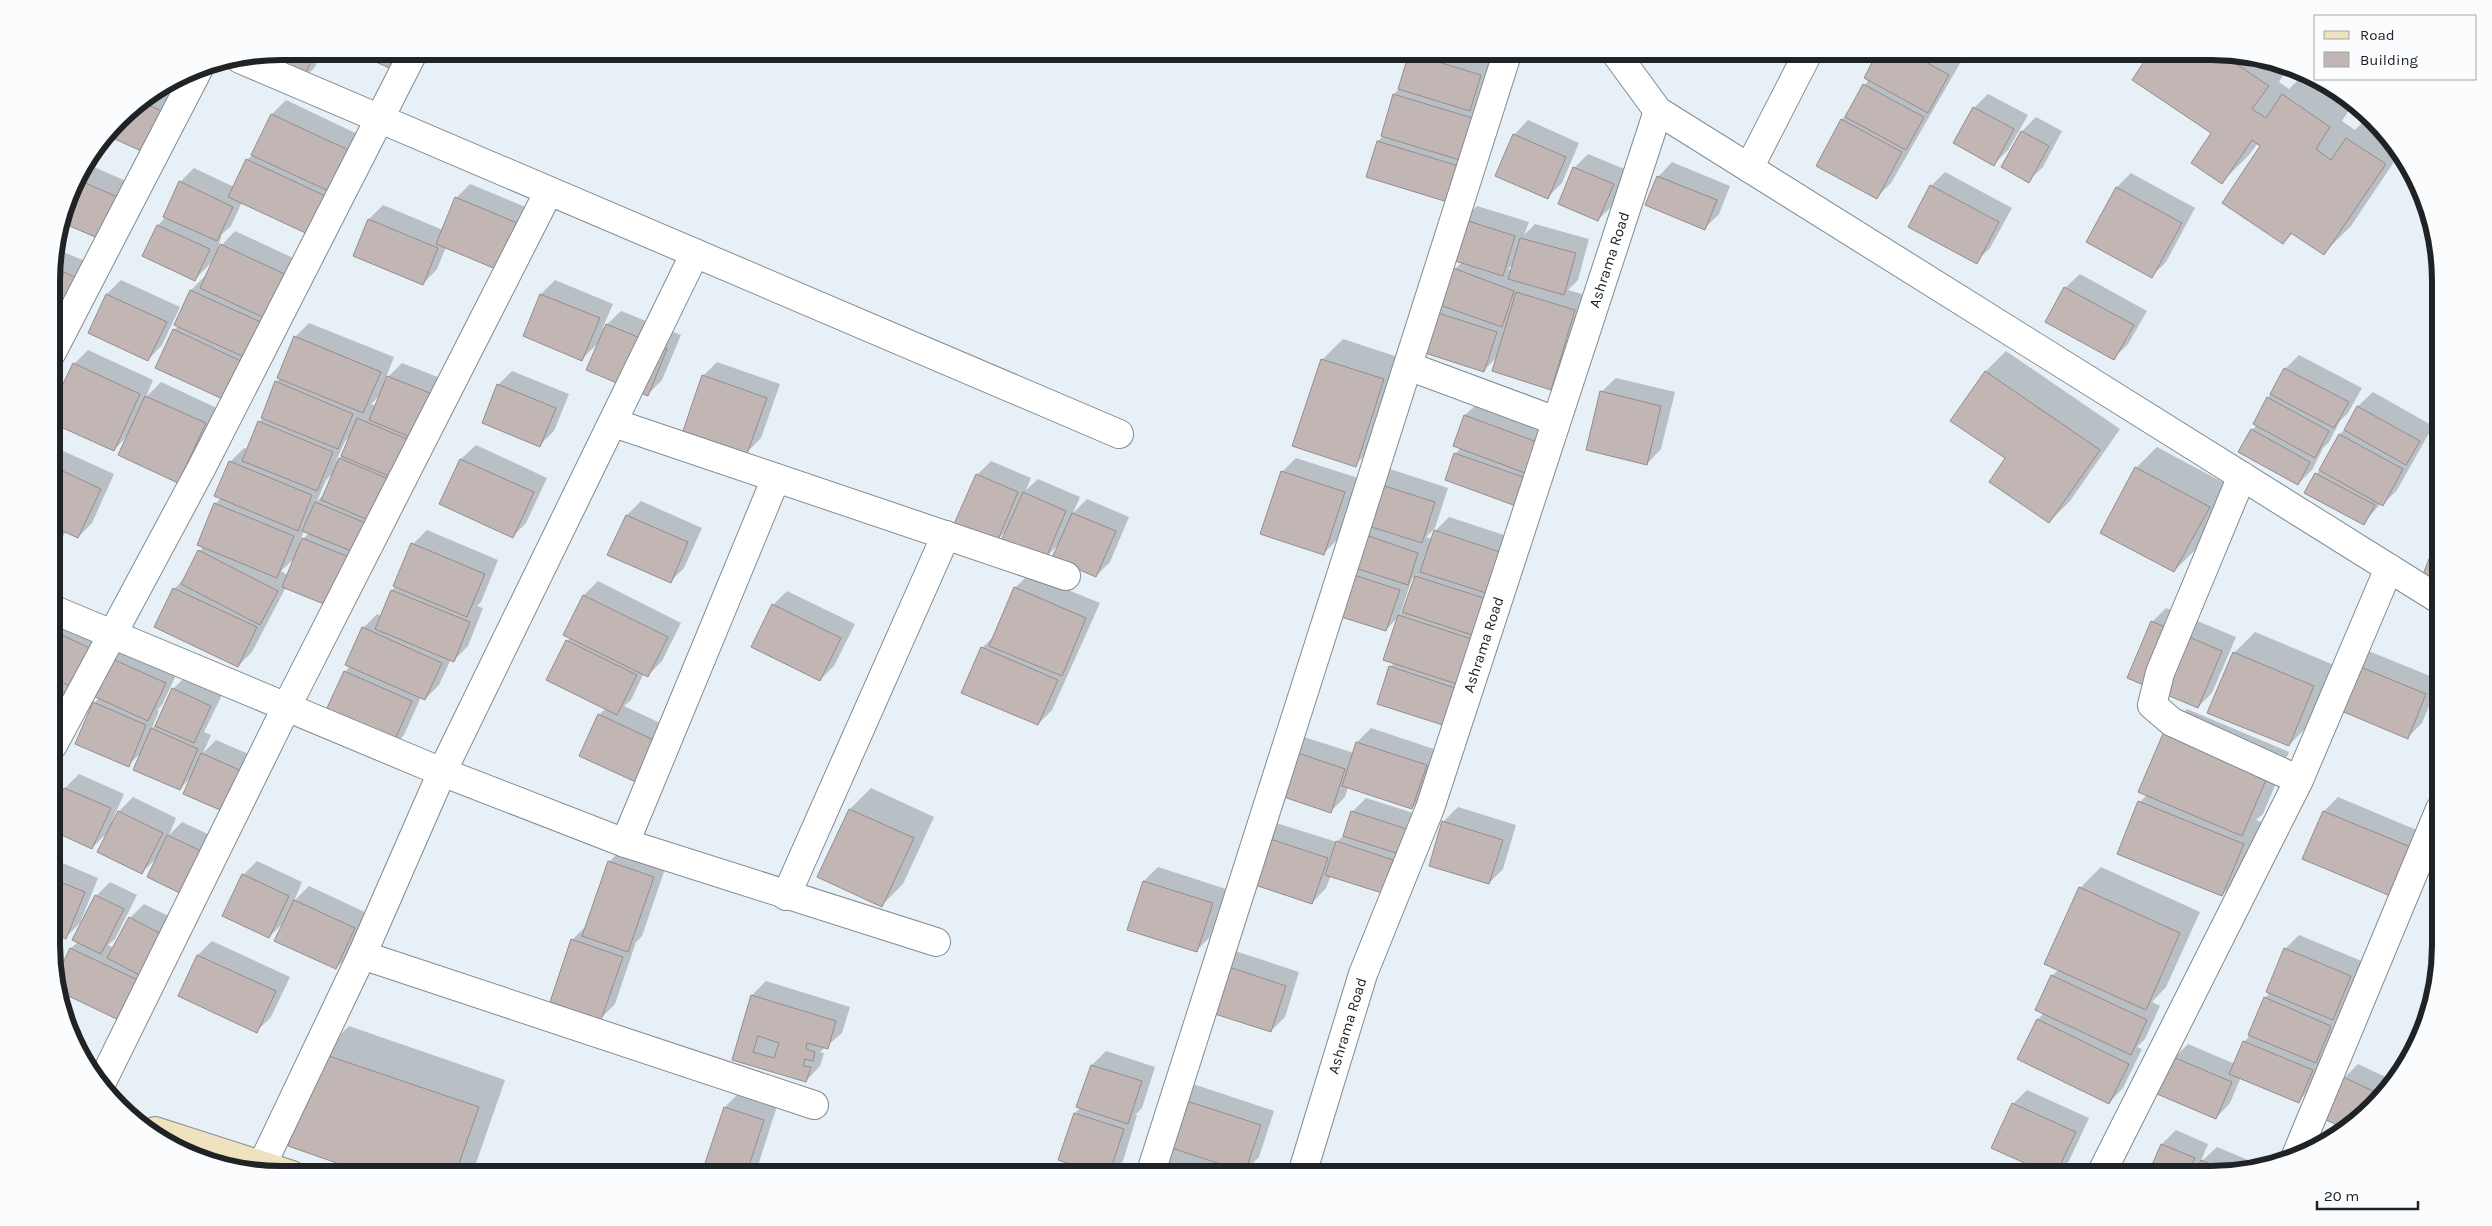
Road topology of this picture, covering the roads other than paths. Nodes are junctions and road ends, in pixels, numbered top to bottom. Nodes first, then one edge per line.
1 (409, 60) edge
2 (1505, 60) edge
3 (1621, 60) edge
4 (1804, 60) edge
5 (248, 63) edge
6 (194, 78) edge
7 (1658, 111) junction
8 (378, 118) junction
9 (1748, 168) junction
10 (549, 190) junction
11 (695, 253) junction
12 (60, 337) edge
13 (1408, 366) junction
14 (1556, 421) junction
15 (614, 423) junction
16 (1119, 434) dead end
17 (2242, 476) junction
18 (776, 478) junction
19 (946, 535) junction
20 (2389, 568) junction
21 (1066, 576) dead end
22 (2432, 595) edge
23 (60, 612) edge
24 (113, 632) junction
25 (287, 706) junction
26 (60, 732) edge
27 (442, 772) junction
28 (2299, 780) junction
29 (2432, 828) edge
30 (625, 843) junction
31 (2432, 862) edge
32 (2412, 877) junction
33 (786, 896) junction
34 (936, 942) dead end
35 (362, 955) junction
36 (104, 1077) edge
37 (814, 1104) dead end
38 (171, 1136) edge
39 (2300, 1147) edge
40 (262, 1165) joint
41 (1153, 1166) edge
42 (1304, 1166) edge
43 (2105, 1166) edge

1 - 8 street
2 - 13 street
3 - 7 street
4 - 9 street
5 - 8 street
6 - 12 street
7 - 9 street
7 - 14 street, Ashrama Road
8 - 10 street
8 - 24 street
9 - 17 street
10 - 11 street
10 - 25 street
11 - 15 street
11 - 16 street
13 - 14 street
13 - 41 street
14 - 42 street, Ashrama Road
15 - 18 street
15 - 27 street
17 - 20 street
17 - 28 street
18 - 19 street
18 - 30 street
19 - 21 street
19 - 33 street
20 - 22 street
20 - 28 street
23 - 24 street
24 - 25 street
24 - 26 street
25 - 27 street
25 - 36 street
27 - 30 street
27 - 35 street
28 - 43 street
29 - 32 street
30 - 33 street
31 - 32 street
32 - 39 street
33 - 34 street
35 - 37 street
35 - 40 street
38 - 40 street

